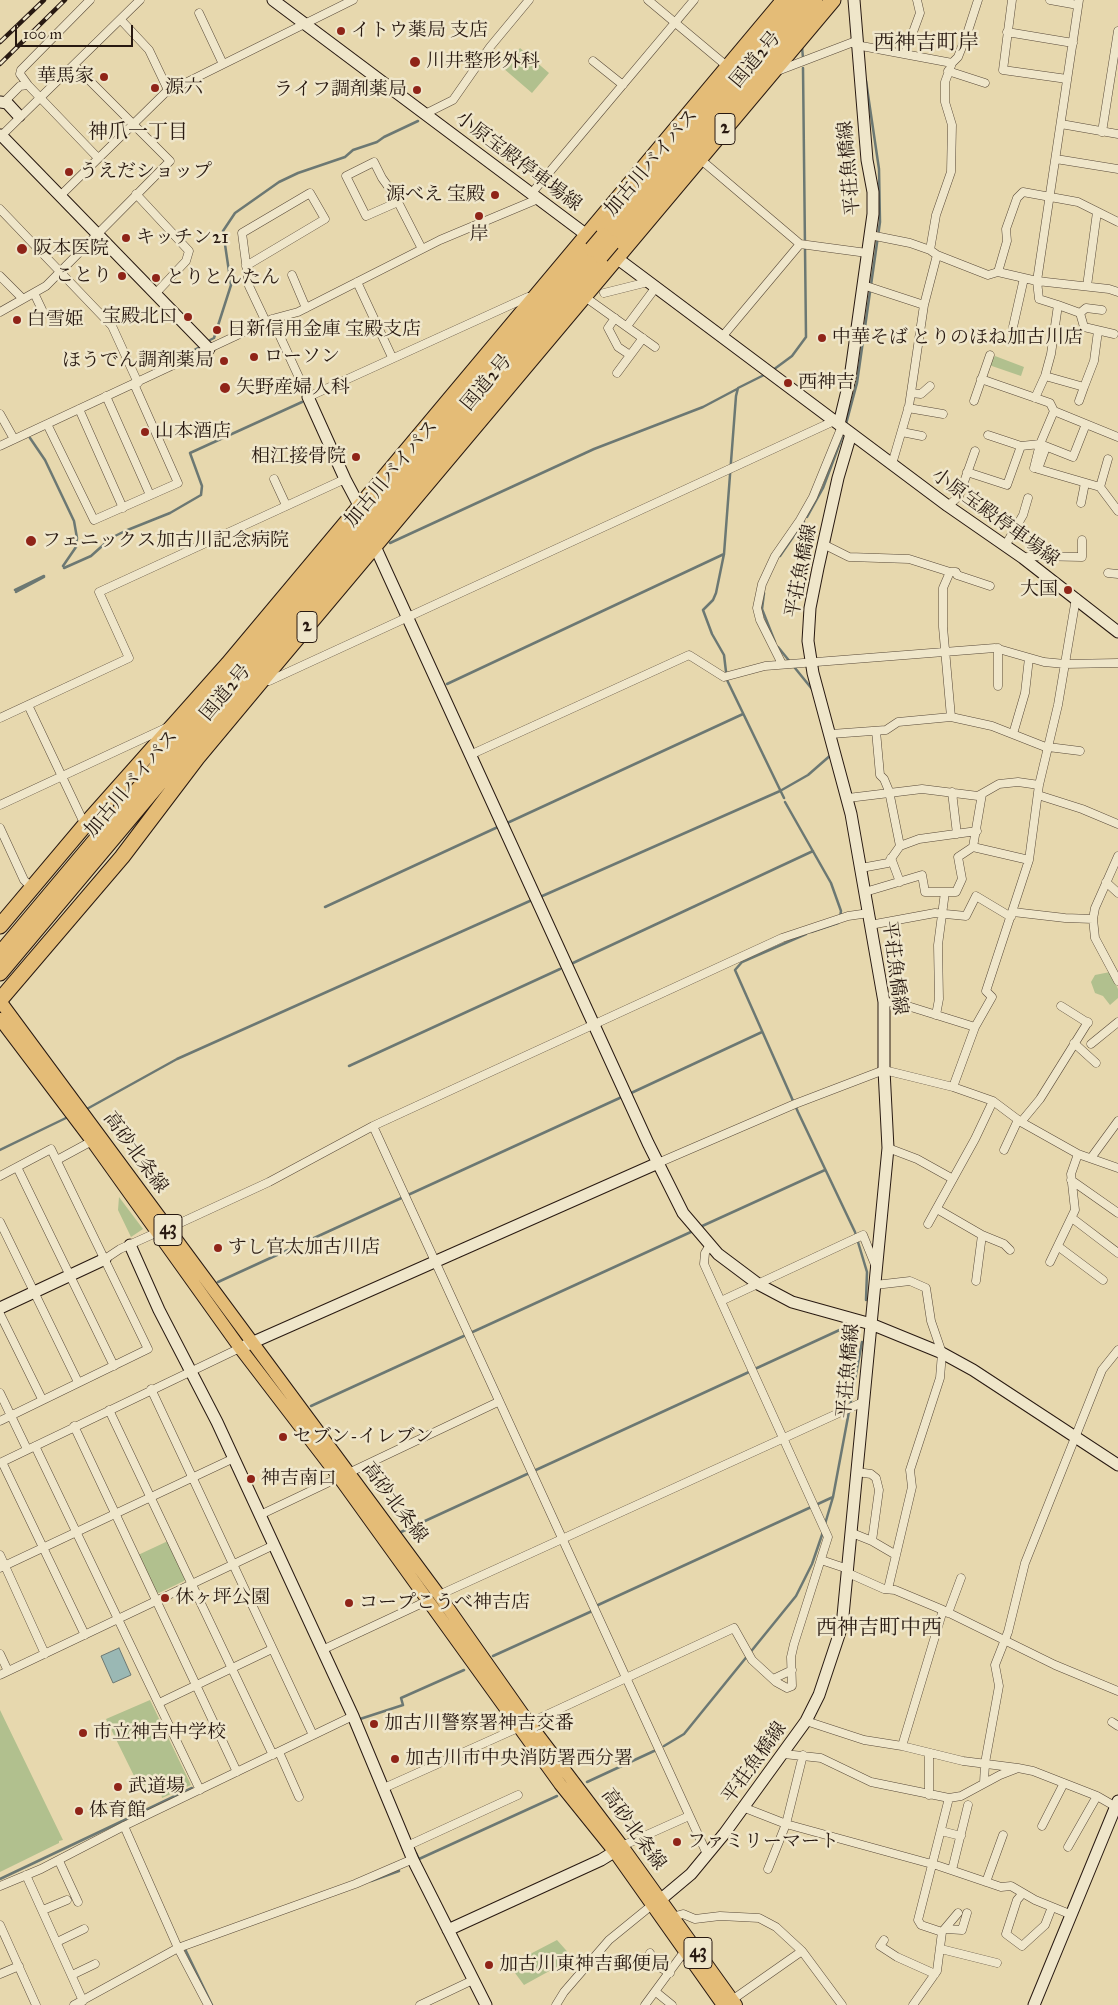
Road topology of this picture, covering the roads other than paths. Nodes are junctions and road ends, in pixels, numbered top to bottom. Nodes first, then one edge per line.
1 (90, 0) edge
2 (140, 0) edge
3 (273, 0) edge
4 (352, 0) edge
5 (529, 0) edge
6 (648, 0) edge
7 (694, 0) edge
8 (784, 0) edge
9 (800, 0) edge
10 (815, 0) edge
11 (833, 0) edge
12 (854, 0) edge
13 (916, 0) edge
14 (978, 0) edge
15 (1012, 0) edge
16 (1050, 0) edge
17 (1079, 2) edge
18 (199, 13) dead end
19 (120, 20) junction
20 (304, 23) junction
21 (676, 23) junction
22 (1118, 31) edge
23 (1007, 32) junction
24 (1073, 43) junction
25 (862, 45) junction
26 (905, 54) junction
27 (594, 61) dead end
28 (952, 63) junction
29 (223, 64) junction
30 (74, 65) junction
31 (728, 67) junction
32 (775, 69) junction
33 (948, 71) junction
34 (1067, 79) junction
35 (985, 83) dead end
36 (28, 85) junction
37 (623, 85) junction
38 (169, 92) junction
39 (40, 97) junction
40 (2, 102) edge
41 (425, 114) junction
42 (19, 116) junction
43 (134, 123) junction
44 (1061, 124) junction
45 (1102, 132) junction
46 (1118, 134) edge
47 (1, 136) edge
48 (98, 158) junction
49 (700, 159) junction
50 (1056, 159) junction
51 (1118, 169) edge
52 (136, 194) junction
53 (61, 195) junction
54 (534, 196) junction
55 (1051, 197) junction
56 (398, 202) junction
57 (1097, 212) junction
58 (2, 214) edge
59 (1118, 222) edge
60 (97, 233) junction
61 (876, 237) junction
62 (607, 240) junction
63 (804, 244) junction
64 (593, 246) junction
65 (422, 249) junction
66 (930, 250) junction
67 (867, 253) junction
68 (937, 255) junction
69 (618, 259) junction
70 (246, 266) junction
71 (59, 271) junction
72 (998, 272) junction
73 (292, 275) dead end
74 (0, 276) edge
75 (1024, 278) junction
76 (1037, 280) junction
77 (357, 282) junction
78 (652, 285) junction
79 (863, 285) junction
80 (1087, 286) junction
81 (1118, 292) edge
82 (34, 293) junction
83 (156, 293) junction
84 (604, 293) dead end
85 (537, 296) junction
86 (586, 297) junction
87 (22, 298) junction
88 (1058, 305) junction
89 (924, 306) junction
90 (306, 308) junction
91 (1102, 310) dead end
92 (0, 312) edge
93 (1080, 313) junction
94 (44, 314) dead end
95 (615, 318) junction
96 (269, 321) junction
97 (627, 326) junction
98 (1013, 327) dead end
99 (1098, 331) junction
100 (1114, 334) dead end
101 (722, 337) junction
102 (643, 338) junction
103 (655, 347) dead end
104 (209, 349) junction
105 (391, 355) dead end
106 (630, 355) junction
107 (990, 355) dead end
108 (617, 373) dead end
109 (1045, 376) junction
110 (981, 379) junction
111 (136, 383) junction
112 (930, 386) dead end
113 (1084, 387) junction
114 (911, 393) junction
115 (106, 396) junction
116 (308, 397) junction
117 (1035, 398) junction
118 (974, 401) dead end
119 (1079, 401) dead end
120 (908, 408) junction
121 (79, 409) junction
122 (1054, 411) junction
123 (0, 414) edge
124 (943, 414) dead end
125 (47, 424) junction
126 (1086, 424) junction
127 (843, 428) junction
128 (902, 432) junction
129 (988, 435) dead end
130 (922, 436) dead end
131 (1118, 437) edge
132 (14, 439) junction
133 (0, 446) edge
134 (1021, 446) junction
135 (1043, 446) junction
136 (975, 451) dead end
137 (1108, 459) dead end
138 (892, 464) junction
139 (1034, 470) dead end
140 (968, 472) junction
141 (274, 479) dead end
142 (345, 479) junction
143 (1084, 484) junction
144 (1100, 487) junction
145 (150, 496) junction
146 (1028, 498) dead end
147 (1081, 503) dead end
148 (286, 505) junction
149 (948, 506) junction
150 (123, 508) junction
151 (361, 509) junction
152 (1118, 511) edge
153 (1082, 540) dead end
154 (823, 544) junction
155 (374, 545) junction
156 (1005, 546) junction
157 (1023, 558) junction
158 (950, 572) junction
159 (1108, 573) dead end
160 (1118, 574) edge
161 (990, 586) dead end
162 (1076, 598) junction
163 (407, 618) junction
164 (1118, 632) edge
165 (998, 648) junction
166 (946, 652) junction
167 (1029, 658) junction
168 (812, 662) junction
169 (1118, 662) edge
170 (788, 664) junction
171 (1065, 664) junction
172 (262, 680) junction
173 (998, 686) dead end
174 (28, 705) junction
175 (951, 717) junction
176 (0, 718) edge
177 (172, 728) junction
178 (876, 731) junction
179 (831, 734) junction
180 (1013, 734) junction
181 (1048, 747) junction
182 (1080, 751) dead end
183 (470, 755) junction
184 (169, 761) junction
185 (62, 775) junction
186 (1039, 785) junction
187 (889, 792) junction
188 (952, 792) junction
189 (982, 794) junction
190 (1038, 795) junction
191 (848, 798) junction
192 (0, 805) edge
193 (1118, 824) edge
194 (85, 825) junction
195 (0, 828) edge
196 (976, 831) junction
197 (956, 834) junction
198 (900, 846) junction
199 (973, 847) junction
200 (1118, 856) edge
201 (891, 858) junction
202 (1029, 860) junction
203 (861, 868) junction
204 (900, 882) junction
205 (1106, 882) junction
206 (32, 889) junction
207 (865, 892) junction
208 (945, 892) junction
209 (1118, 893) edge
210 (869, 913) junction
211 (942, 913) junction
212 (1012, 915) junction
213 (1094, 919) junction
214 (870, 925) junction
215 (0, 926) edge
216 (0, 938) edge
217 (0, 954) edge
218 (0, 973) edge
219 (1118, 981) edge
220 (0, 1000) edge
221 (884, 1002) junction
222 (1061, 1006) dead end
223 (936, 1015) junction
224 (0, 1019) edge
225 (1118, 1022) edge
226 (594, 1023) junction
227 (975, 1027) junction
228 (1074, 1043) junction
229 (1092, 1044) dead end
230 (1096, 1063) dead end
231 (884, 1070) junction
232 (953, 1087) junction
233 (992, 1101) junction
234 (77, 1113) junction
235 (1020, 1121) junction
236 (1118, 1121) edge
237 (372, 1126) junction
238 (92, 1141) junction
239 (888, 1148) junction
240 (1004, 1150) dead end
241 (1078, 1154) junction
242 (1091, 1158) junction
243 (57, 1160) junction
244 (658, 1163) junction
245 (17, 1166) junction
246 (1118, 1168) edge
247 (0, 1176) edge
248 (952, 1179) junction
249 (1071, 1180) junction
250 (937, 1209) junction
251 (1118, 1213) edge
252 (1072, 1218) junction
253 (0, 1222) edge
254 (928, 1224) dead end
255 (162, 1230) junction
256 (982, 1235) junction
257 (130, 1245) junction
258 (710, 1245) junction
259 (1059, 1247) junction
260 (1010, 1250) dead end
261 (1118, 1253) edge
262 (106, 1259) junction
263 (434, 1262) junction
264 (1050, 1262) dead end
265 (877, 1269) junction
266 (69, 1275) junction
267 (1103, 1280) dead end
268 (976, 1281) dead end
269 (758, 1284) junction
270 (875, 1285) junction
271 (34, 1292) junction
272 (721, 1301) junction
273 (0, 1308) edge
274 (0, 1314) edge
275 (869, 1324) junction
276 (253, 1343) junction
277 (240, 1348) junction
278 (1118, 1350) edge
279 (942, 1353) junction
280 (114, 1366) junction
281 (190, 1372) junction
282 (78, 1382) junction
283 (151, 1389) junction
284 (0, 1394) edge
285 (42, 1399) junction
286 (498, 1402) junction
287 (859, 1403) junction
288 (109, 1410) junction
289 (11, 1416) junction
290 (0, 1421) edge
291 (74, 1426) junction
292 (783, 1437) junction
293 (1074, 1437) junction
294 (31, 1447) junction
295 (232, 1459) junction
296 (1, 1462) edge
297 (1118, 1465) edge
298 (857, 1472) junction
299 (343, 1474) junction
300 (192, 1478) junction
301 (152, 1496) junction
302 (262, 1513) junction
303 (115, 1514) junction
304 (78, 1532) junction
305 (852, 1533) junction
306 (562, 1540) junction
307 (872, 1541) junction
308 (274, 1545) junction
309 (43, 1548) junction
310 (0, 1555) edge
311 (896, 1555) junction
312 (821, 1560) junction
313 (233, 1564) junction
314 (3, 1567) edge
315 (848, 1571) junction
316 (961, 1578) dead end
317 (193, 1583) junction
318 (888, 1589) junction
319 (439, 1595) junction
320 (156, 1601) junction
321 (427, 1601) junction
322 (946, 1611) junction
323 (118, 1620) junction
324 (85, 1635) junction
325 (1004, 1640) junction
326 (272, 1649) junction
327 (325, 1649) junction
328 (0, 1654) edge
329 (45, 1654) junction
330 (233, 1668) junction
331 (792, 1670) junction
332 (8, 1671) junction
333 (0, 1675) edge
334 (625, 1678) junction
335 (773, 1679) junction
336 (196, 1685) junction
337 (1118, 1691) edge
338 (159, 1702) junction
339 (353, 1716) junction
340 (806, 1721) junction
341 (525, 1725) junction
342 (313, 1735) junction
343 (902, 1746) junction
344 (929, 1753) junction
345 (276, 1754) junction
346 (784, 1754) junction
347 (804, 1755) junction
348 (985, 1763) junction
349 (1018, 1768) junction
350 (237, 1772) junction
351 (984, 1783) junction
352 (1064, 1783) junction
353 (386, 1787) junction
354 (200, 1790) junction
355 (518, 1795) dead end
356 (929, 1795) junction
357 (1097, 1796) junction
358 (299, 1797) dead end
359 (949, 1798) junction
360 (508, 1800) junction
361 (1117, 1805) edge
362 (968, 1806) dead end
363 (512, 1808) dead end
364 (745, 1808) junction
365 (689, 1816) junction
366 (786, 1824) junction
367 (124, 1826) junction
368 (1042, 1826) dead end
369 (941, 1831) junction
370 (1003, 1835) dead end
371 (961, 1836) junction
372 (410, 1845) junction
373 (1068, 1847) dead end
374 (618, 1848) junction
375 (707, 1854) junction
376 (59, 1861) junction
377 (414, 1861) junction
378 (932, 1864) junction
379 (768, 1869) dead end
380 (952, 1870) junction
381 (26, 1876) junction
382 (986, 1882) junction
383 (0, 1886) edge
384 (1023, 1892) junction
385 (67, 1900) dead end
386 (78, 1902) dead end
387 (656, 1902) junction
388 (1052, 1907) junction
389 (43, 1910) junction
390 (958, 1913) dead end
391 (967, 1913) dead end
392 (1072, 1915) junction
393 (672, 1917) junction
394 (0, 1925) edge
395 (84, 1929) dead end
396 (448, 1930) junction
397 (944, 1930) junction
398 (884, 1940) dead end
399 (57, 1942) junction
400 (178, 1948) junction
401 (941, 1949) junction
402 (684, 1952) junction
403 (802, 1952) junction
404 (650, 1953) dead end
405 (997, 1963) dead end
406 (95, 1964) dead end
407 (19, 1966) junction
408 (670, 1973) junction
409 (0, 1974) edge
410 (935, 1974) junction
411 (72, 1975) junction
412 (473, 1980) junction
413 (656, 1992) junction
414 (83, 2001) junction
415 (731, 2003) edge
416 (36, 2005) edge
417 (74, 2005) edge
418 (208, 2005) edge
419 (420, 2005) edge
420 (486, 2005) edge
421 (556, 2005) edge
422 (645, 2005) edge
423 (672, 2005) edge
424 (842, 2005) edge
425 (913, 2005) edge
426 (1034, 2005) edge

1 - 36 street
2 - 19 street
3 - 20 main road, 小原宝殿停車場線
4 - 20 street
5 - 41 street
6 - 21 street
7 - 21 street
8 - 31 highway, 国道2号 / 2
9 - 62 highway, 加古川バイパス / 2
10 - 62 highway, 加古川バイパス / 2
11 - 32 highway, 国道2号 / 2
12 - 25 main road, 平荘魚橋線
13 - 26 street
14 - 28 street
15 - 23 street
16 - 17 street
17 - 24 street
18 - 29 street
19 - 30 street
19 - 38 street
20 - 29 street
20 - 41 main road, 小原宝殿停車場線
21 - 31 street
21 - 37 street
22 - 45 street
23 - 24 street
23 - 34 street
24 - 34 street
25 - 26 street
25 - 32 street
25 - 61 main road, 平荘魚橋線
26 - 28 street
27 - 37 street
28 - 33 street
29 - 38 street
30 - 39 street
30 - 43 street
31 - 64 highway, 国道2号 / 2
32 - 49 highway, 国道2号 / 2
33 - 35 street
33 - 66 street
34 - 44 street
36 - 39 street
36 - 40 street
37 - 54 street
38 - 43 street
39 - 42 street
39 - 48 street
40 - 42 main road
41 - 54 main road, 小原宝殿停車場線
42 - 47 street
43 - 48 street
43 - 52 street
44 - 45 street
44 - 50 street
45 - 46 street
47 - 53 main road
48 - 53 street
49 - 63 street
49 - 69 highway, 国道2号 / 2
50 - 51 street
50 - 55 street
52 - 60 street
52 - 83 street
53 - 60 main road
54 - 64 main road, 小原宝殿停車場線
54 - 65 street
55 - 57 street
55 - 72 street
55 - 76 street
56 - 56 street
56 - 65 street
57 - 59 street
57 - 80 street
58 - 71 street
60 - 71 street
60 - 83 main road
61 - 66 street
61 - 67 main road, 平荘魚橋線
62 - 64 highway, 加古川バイパス / 2, bridge
63 - 67 street
63 - 101 street
64 - 69 main road, 小原宝殿停車場線
64 - 85 highway, 国道2号 / 2
64 - 184 highway, 加古川バイパス / 2
65 - 77 street
66 - 68 street
67 - 79 main road, 平荘魚橋線
68 - 72 street
68 - 89 street
69 - 78 main road, 小原宝殿停車場線
69 - 86 highway, 国道2号 / 2
70 - 70 street
70 - 96 street
71 - 82 street
71 - 111 street
72 - 75 street
73 - 90 street
74 - 87 street
75 - 76 street
75 - 98 street
76 - 80 street
76 - 88 street
77 - 90 street
77 - 105 street
78 - 84 street
78 - 97 street
78 - 101 main road, 小原宝殿停車場線
79 - 89 street
79 - 127 main road, 平荘魚橋線
80 - 81 street
82 - 87 street
82 - 94 street
83 - 104 main road
85 - 116 street
85 - 151 highway, 国道2号 / 2
86 - 95 street
86 - 155 highway, 国道2号 / 2
87 - 92 street
88 - 93 street
88 - 109 street
89 - 114 street
90 - 96 street
91 - 93 street
93 - 99 street
95 - 97 street
95 - 106 street
96 - 104 street
96 - 116 street
97 - 102 street
99 - 100 street
99 - 113 street
101 - 127 main road, 小原宝殿停車場線
102 - 103 street
102 - 106 street
104 - 111 street
106 - 108 street
107 - 110 street
109 - 113 street
109 - 117 street
110 - 117 street
110 - 118 street
111 - 115 street
111 - 145 street
112 - 114 street
113 - 119 street
114 - 120 street
115 - 121 street
115 - 145 street
116 - 142 main road
117 - 122 street
120 - 124 street
120 - 128 street
121 - 125 street
121 - 150 street
122 - 126 street
122 - 135 street
123 - 132 street
125 - 132 street
125 - 150 street
126 - 131 street
126 - 135 street
127 - 138 main road, 小原宝殿停車場線
127 - 154 main road, 平荘魚橋線
127 - 163 street
127 - 170 street
128 - 130 street
128 - 138 street
129 - 134 street
132 - 133 street
134 - 135 street
134 - 140 street
135 - 139 street
135 - 143 street
136 - 140 street
137 - 144 street
138 - 149 main road, 小原宝殿停車場線
140 - 149 street
141 - 148 street
142 - 148 street
142 - 151 main road
143 - 144 street
143 - 147 street
144 - 152 street
145 - 150 street
146 - 156 street
148 - 174 street
149 - 156 main road, 小原宝殿停車場線
151 - 177 highway, 国道2号 / 2
153 - 157 street
154 - 158 street
154 - 168 main road, 平荘魚橋線
155 - 163 main road
155 - 172 highway, 国道2号 / 2
156 - 157 main road, 小原宝殿停車場線
157 - 162 main road, 小原宝殿停車場線
158 - 161 street
158 - 166 street
159 - 160 street
162 - 164 main road, 小原宝殿停車場線
162 - 171 street
163 - 172 street
163 - 183 main road
165 - 166 street
165 - 167 street
165 - 173 street
166 - 168 street
166 - 175 street
167 - 171 street
167 - 180 street
168 - 170 street
168 - 179 main road, 平荘魚橋線
169 - 171 street
170 - 183 street
171 - 181 street
172 - 220 highway, 国道2号 / 2
174 - 176 street
174 - 185 street
175 - 178 street
175 - 180 street
177 - 185 street
177 - 194 highway, 国道2号 / 2
178 - 179 street
178 - 187 street
179 - 191 main road, 平荘魚橋線
180 - 181 street
181 - 182 street
181 - 186 street
183 - 226 main road
184 - 216 highway
184 - 217 highway, 加古川バイパス / 2
184 - 218 highway, 加古川バイパス / 2
184 - 220 highway
185 - 192 street
185 - 194 street
186 - 189 street
186 - 190 street
187 - 188 street
187 - 191 street
187 - 198 street
188 - 189 street
188 - 197 street
189 - 196 street
190 - 193 street
190 - 202 street
191 - 203 main road, 平荘魚橋線
194 - 206 highway, 国道2号 / 2
195 - 206 street
196 - 197 street
196 - 199 street
197 - 198 street
198 - 201 street
199 - 202 street
199 - 208 street
200 - 205 street
201 - 203 street
201 - 204 street
202 - 212 street
203 - 207 main road, 平荘魚橋線
204 - 207 street
204 - 208 street
205 - 209 street
205 - 213 street
206 - 215 highway, 国道2号 / 2
207 - 210 main road, 平荘魚橋線
208 - 211 street
210 - 214 main road, 平荘魚橋線
210 - 226 street
211 - 212 street
211 - 214 street
211 - 223 street
212 - 213 street
212 - 227 street
213 - 219 street
214 - 221 main road, 平荘魚橋線
220 - 234 main road, 高砂北条線 / 43
221 - 223 street
221 - 231 main road, 平荘魚橋線
222 - 228 street
223 - 227 street
224 - 234 main road, 高砂北条線 / 43
225 - 229 street
226 - 237 street
226 - 244 main road
227 - 232 street
228 - 230 street
228 - 235 street
231 - 232 street
231 - 239 main road, 平荘魚橋線
231 - 244 street
232 - 233 street
233 - 235 street
233 - 248 street
234 - 238 main road, 高砂北条線 / 43
234 - 255 main road, 高砂北条線 / 43
235 - 240 street
235 - 241 street
236 - 242 street
237 - 255 street
237 - 263 street
238 - 243 street
238 - 255 main road, 高砂北条線 / 43
239 - 248 street
239 - 265 main road, 平荘魚橋線
241 - 242 street
241 - 249 street
242 - 246 street
243 - 245 street
243 - 262 street
244 - 258 main road
244 - 263 main road
245 - 247 street
245 - 266 street
248 - 250 street
249 - 251 street
249 - 252 street
250 - 254 street
250 - 256 street
252 - 259 street
252 - 261 street
253 - 271 street
255 - 257 street
255 - 276 main road, 高砂北条線 / 43
255 - 277 main road, 高砂北条線 / 43
256 - 260 street
256 - 268 street
257 - 262 street
257 - 281 main road
258 - 269 main road
258 - 272 street
259 - 264 street
259 - 267 street
262 - 266 main road
262 - 280 street
263 - 276 main road
263 - 286 street
265 - 269 street
265 - 270 main road, 平荘魚橋線
266 - 271 main road
266 - 280 street
269 - 272 street
269 - 275 main road
270 - 275 main road, 平荘魚橋線
270 - 279 street
271 - 273 main road
271 - 282 street
272 - 292 street
274 - 285 street
275 - 279 main road
275 - 287 main road, 平荘魚橋線
276 - 277 main road
276 - 299 main road, 高砂北条線 / 43
277 - 281 street
277 - 299 main road, 高砂北条線 / 43
278 - 293 street
279 - 293 main road
279 - 311 street
280 - 282 street
281 - 283 street
281 - 295 main road
282 - 285 street
283 - 288 street
283 - 300 street
284 - 289 street
285 - 289 street
286 - 299 street
286 - 306 street
287 - 292 street
287 - 298 main road, 平荘魚橋線
288 - 291 street
288 - 301 street
289 - 290 street
289 - 294 street
291 - 294 street
291 - 303 street
292 - 306 street
292 - 312 street
293 - 297 main road
293 - 325 street
294 - 296 street
294 - 304 street
295 - 300 street
295 - 302 main road
296 - 309 street
298 - 305 main road, 平荘魚橋線
298 - 307 street
299 - 302 street
299 - 319 main road, 高砂北条線 / 43
299 - 321 main road, 高砂北条線 / 43
300 - 301 street
300 - 313 street
301 - 303 street
301 - 317 street
302 - 308 main road
303 - 304 street
303 - 320 street
304 - 309 street
304 - 323 street
305 - 307 street
305 - 315 main road, 平荘魚橋線
306 - 319 street
306 - 334 street
307 - 311 street
308 - 313 street
308 - 327 main road
309 - 314 street
309 - 324 street
310 - 314 street
311 - 318 street
312 - 315 street
312 - 331 street
313 - 317 street
313 - 326 street
314 - 329 street
315 - 318 street
315 - 340 main road, 平荘魚橋線
316 - 322 street
317 - 320 street
317 - 330 street
318 - 322 street
319 - 341 main road, 高砂北条線 / 43
320 - 323 street
320 - 336 street
321 - 327 street
321 - 341 main road, 高砂北条線 / 43
322 - 325 street
322 - 343 street
323 - 324 street
323 - 338 street
324 - 329 street
325 - 337 street
325 - 348 street
326 - 330 street
326 - 342 street
327 - 339 main road
328 - 332 street
329 - 332 street
330 - 336 street
330 - 345 street
331 - 335 street
331 - 335 street
332 - 333 street
334 - 335 street
334 - 341 street
334 - 365 street
336 - 338 street
336 - 350 street
338 - 354 street
339 - 342 street
339 - 353 main road
340 - 343 street
340 - 346 main road, 平荘魚橋線
341 - 353 street
341 - 374 main road, 高砂北条線 / 43
342 - 345 street
343 - 344 street
344 - 348 street
344 - 356 street
345 - 350 street
345 - 358 street
346 - 347 street
346 - 364 main road, 平荘魚橋線
347 - 356 street
347 - 366 street
348 - 349 street
348 - 351 street
349 - 351 street
349 - 352 street
350 - 354 street
351 - 359 street
352 - 357 street
352 - 368 street
353 - 372 main road
354 - 367 street
355 - 360 street
356 - 359 street
357 - 361 street
357 - 373 street
359 - 369 street
360 - 363 street
360 - 372 street
361 - 392 main road
362 - 371 street
364 - 366 street
364 - 375 main road, 平荘魚橋線
365 - 374 street
365 - 375 street
366 - 378 street
366 - 379 street
367 - 376 street
367 - 400 street
369 - 371 street
369 - 378 street
370 - 382 street
371 - 380 street
372 - 377 main road
374 - 387 main road, 高砂北条線 / 43
374 - 396 main road
375 - 387 main road, 平荘魚橋線
376 - 381 street
376 - 386 street
377 - 396 main road
377 - 400 street
378 - 380 street
378 - 397 street
380 - 382 street
381 - 383 street
381 - 389 street
382 - 384 street
384 - 388 street
384 - 388 street
385 - 389 street
387 - 393 main road, 高砂北条線 / 43
387 - 402 main road, 高砂北条線 / 43
387 - 421 street
388 - 392 street
389 - 399 street
390 - 397 street
391 - 397 street
392 - 426 main road
393 - 403 street
393 - 415 main road, 高砂北条線 / 43
394 - 407 street
395 - 399 street
396 - 412 main road
397 - 401 street
398 - 410 street
399 - 411 street
400 - 414 street
400 - 418 street
401 - 405 street
401 - 410 street
402 - 408 street
402 - 415 main road, 高砂北条線 / 43
403 - 415 street
403 - 424 street
404 - 408 street
406 - 411 street
407 - 409 street
407 - 416 street
408 - 413 street
410 - 425 street
411 - 414 street
412 - 419 street
412 - 420 main road
413 - 422 street
413 - 423 street
414 - 417 street

